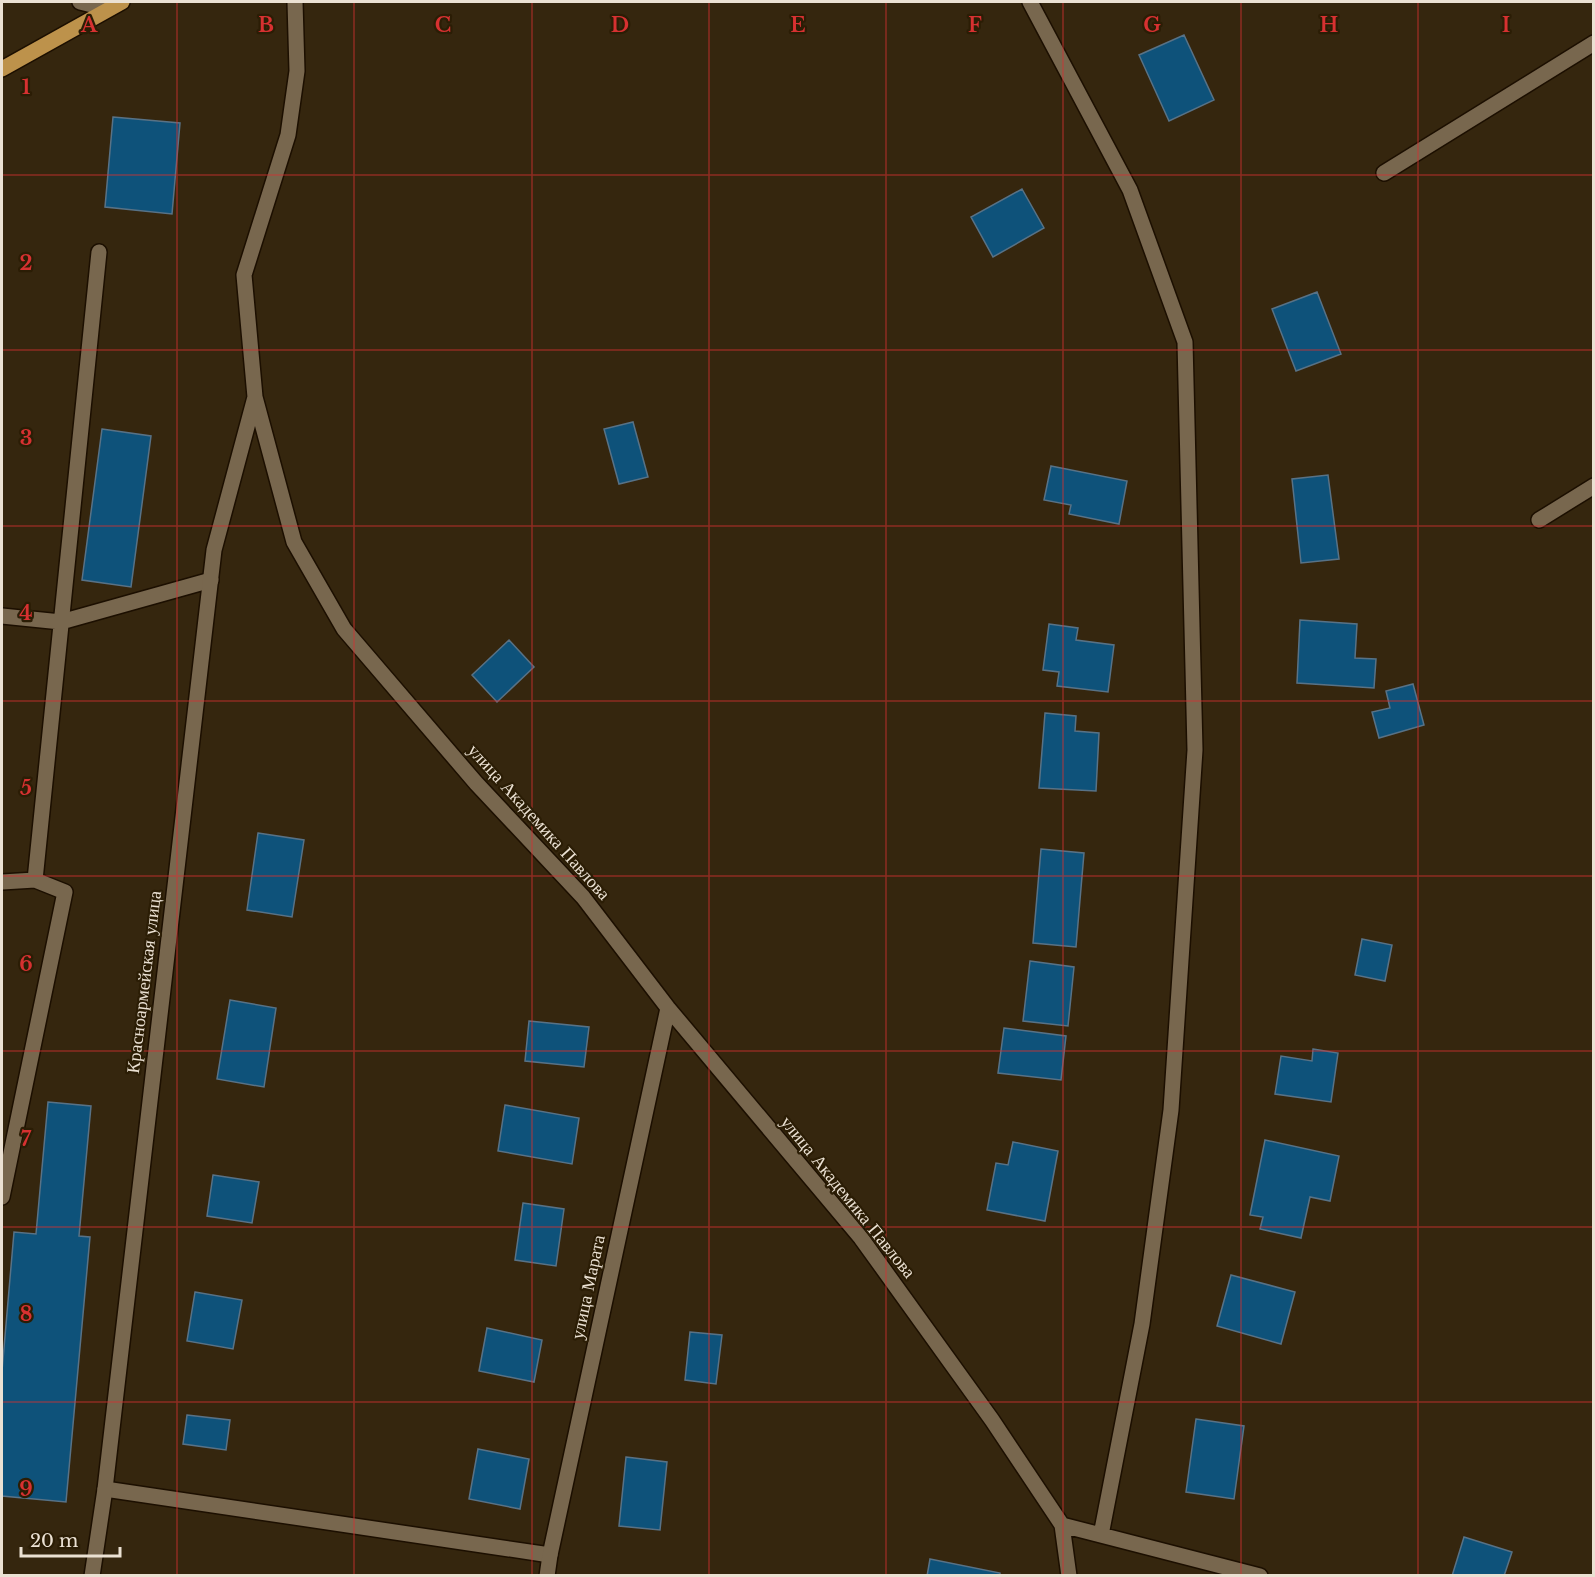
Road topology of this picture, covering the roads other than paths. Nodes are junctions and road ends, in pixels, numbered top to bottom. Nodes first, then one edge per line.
1 (80, 2) edge
2 (122, 2) edge
3 (295, 2) edge
4 (1030, 2) edge
5 (108, 9) junction
6 (1593, 43) edge
7 (2, 69) edge
8 (1384, 173) dead end
9 (99, 252) dead end
10 (255, 397) junction
11 (1593, 486) edge
12 (1539, 520) dead end
13 (211, 580) junction
14 (2, 616) edge
15 (61, 622) junction
16 (35, 880) junction
17 (2, 882) edge
18 (668, 1008) junction
19 (2, 1197) edge
20 (105, 1489) junction
21 (1062, 1525) junction
22 (1101, 1535) junction
23 (550, 1555) junction
24 (92, 1575) edge
25 (547, 1575) edge
26 (1069, 1575) edge
27 (1260, 1575) edge

1 - 5 street
2 - 5 main road
3 - 10 street, улица Академика Павлова
4 - 22 street
5 - 7 main road
6 - 8 street
9 - 15 street
10 - 13 street, Красноармейская улица
10 - 18 street, улица Академика Павлова
11 - 12 street
13 - 15 street
13 - 20 street, Красноармейская улица
14 - 15 street
15 - 16 street
16 - 17 street
16 - 19 street
18 - 21 street, улица Академика Павлова
18 - 23 street, улица Марата
20 - 23 street
20 - 24 street, Красноармейская улица
21 - 22 street
21 - 26 street, улица Академика Павлова
22 - 27 street
23 - 25 street, улица Марата

